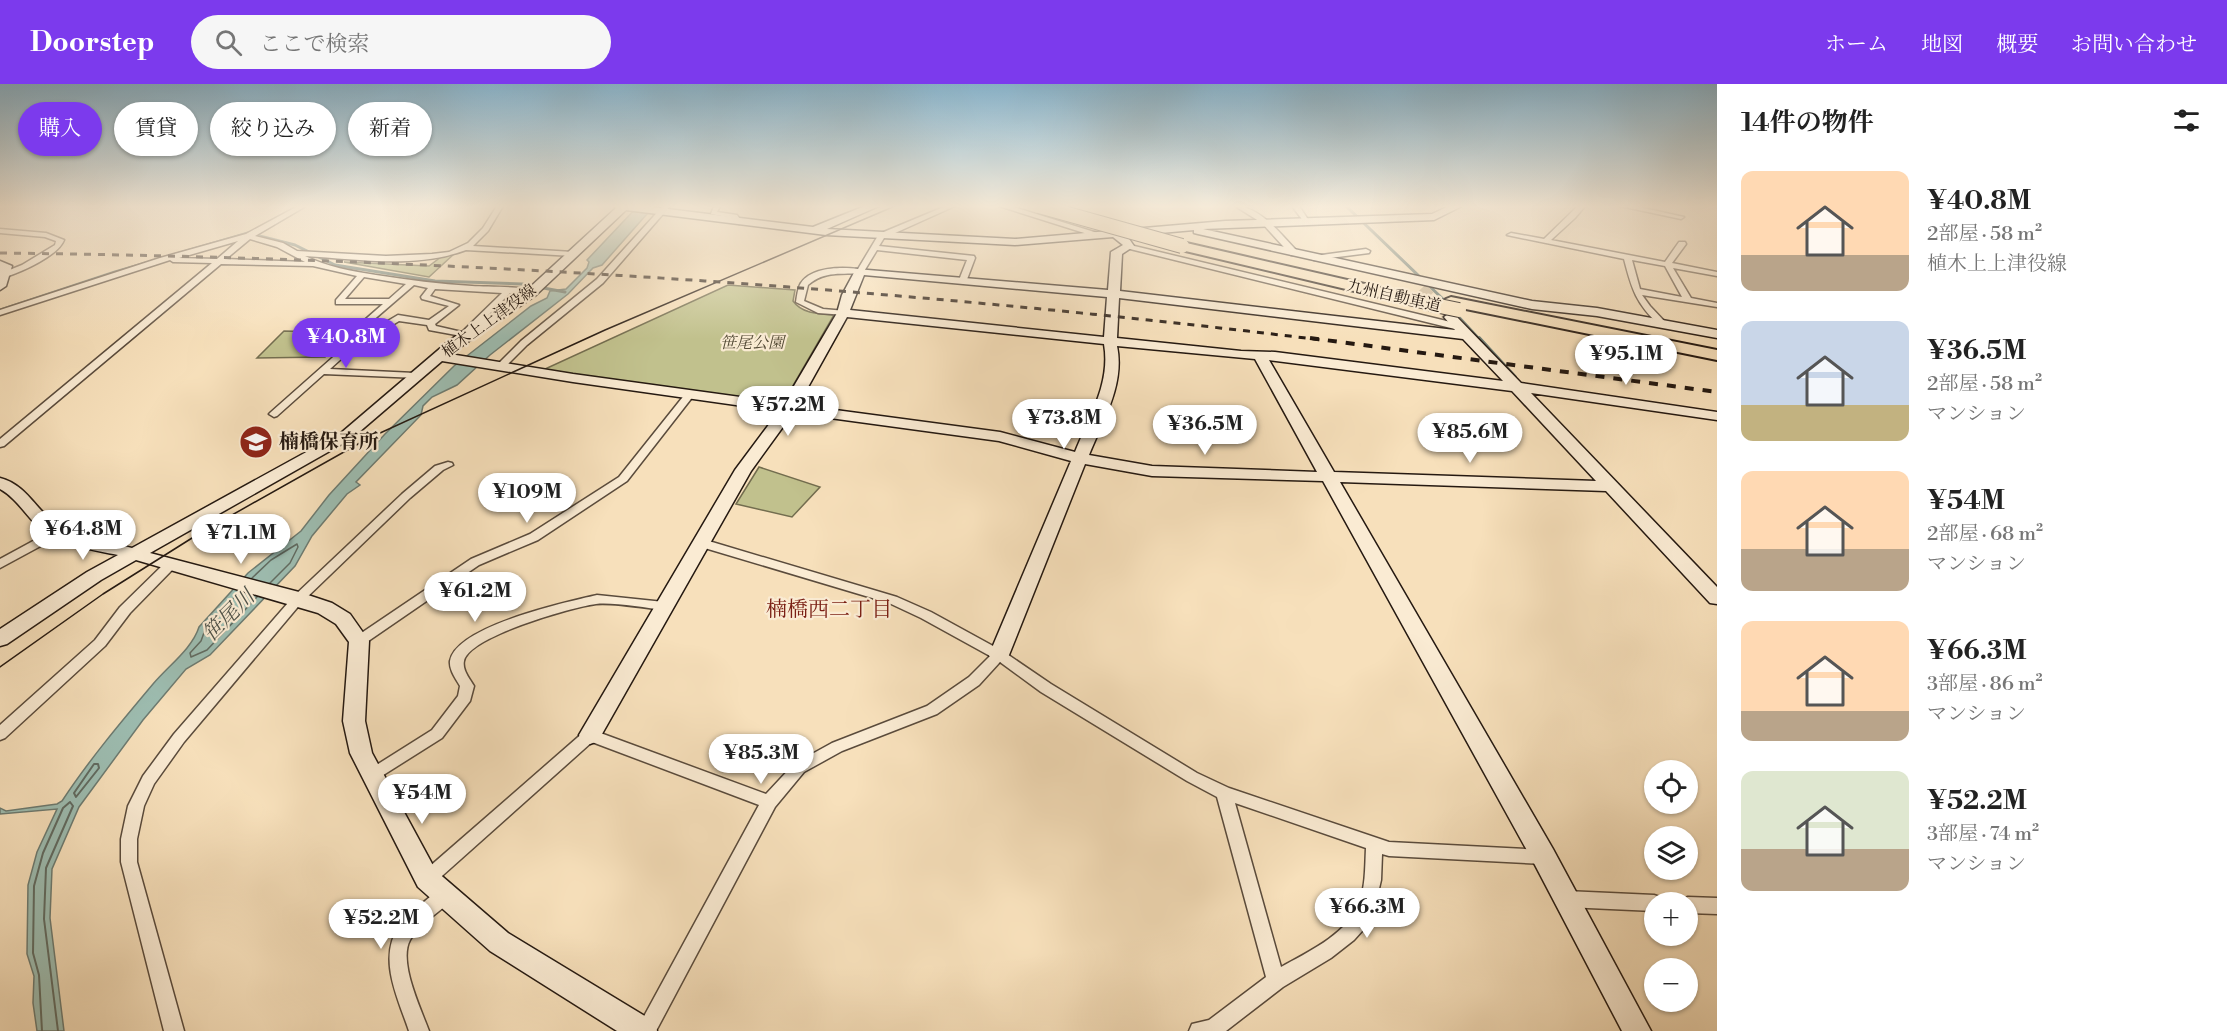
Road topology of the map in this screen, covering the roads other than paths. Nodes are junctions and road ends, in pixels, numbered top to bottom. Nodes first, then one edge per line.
1 (51, 250) edge
2 (198, 250) edge
3 (231, 250) edge
4 (288, 250) edge
5 (456, 250) edge
6 (504, 250) edge
7 (577, 250) edge
8 (627, 250) edge
9 (873, 250) edge
10 (895, 250) edge
11 (1121, 250) edge
12 (1148, 250) edge
13 (1243, 250) edge
14 (1274, 250) edge
15 (1291, 250) edge
16 (1596, 250) edge
17 (1677, 250) edge
18 (1366, 251) dead end
19 (296, 253) junction
20 (1294, 253) junction
21 (573, 254) junction
22 (1627, 256) junction
23 (1314, 258) junction
24 (163, 260) junction
25 (218, 261) junction
26 (315, 264) junction
27 (1667, 264) junction
28 (860, 271) junction
29 (1717, 274) edge
30 (2, 275) edge
31 (362, 275) junction
32 (963, 280) junction
33 (412, 283) junction
34 (433, 286) junction
35 (1424, 289) junction
36 (509, 290) junction
37 (1636, 291) junction
38 (532, 292) junction
39 (1114, 294) junction
40 (1688, 300) junction
41 (390, 302) junction
42 (1717, 305) edge
43 (0, 313) edge
44 (843, 313) junction
45 (1457, 318) junction
46 (431, 323) junction
47 (1663, 324) junction
48 (366, 332) junction
49 (1717, 334) edge
50 (461, 338) junction
51 (1110, 342) junction
52 (1717, 355) edge
53 (1260, 356) junction
54 (444, 357) junction
55 (1717, 362) edge
56 (500, 365) junction
57 (323, 371) junction
58 (415, 376) junction
59 (1523, 387) junction
60 (688, 395) junction
61 (788, 409) junction
62 (274, 414) dead end
63 (1717, 416) edge
64 (0, 444) edge
65 (1078, 458) junction
66 (448, 465) dead end
67 (1329, 478) junction
68 (0, 483) edge
69 (1611, 486) junction
70 (57, 532) junction
71 (702, 543) junction
72 (134, 554) junction
73 (0, 564) edge
74 (176, 566) junction
75 (295, 598) junction
76 (1717, 598) edge
77 (664, 606) junction
78 (0, 639) edge
79 (358, 641) junction
80 (999, 655) junction
81 (0, 734) edge
82 (590, 735) junction
83 (372, 775) junction
84 (1224, 793) junction
85 (769, 802) junction
86 (1374, 845) junction
87 (1544, 857) junction
88 (436, 887) junction
89 (1566, 899) junction
90 (1644, 903) edge
91 (1698, 905) edge
92 (1717, 906) edge
93 (1276, 981) junction
94 (174, 1031) edge
95 (419, 1031) edge
96 (644, 1031) edge
97 (1199, 1031) edge
98 (1637, 1031) edge

1 - 30 street
2 - 24 street
3 - 25 street
4 - 19 street
5 - 19 street
6 - 21 street
7 - 21 street, 植木上上津役線
8 - 56 street
9 - 28 street
10 - 32 street
11 - 39 street
12 - 45 street
13 - 35 highway, 九州自動車道
14 - 20 street
15 - 20 street
16 - 22 street
17 - 27 street
18 - 23 street
19 - 26 street
20 - 23 street
21 - 38 street, 植木上上津役線
22 - 27 street
22 - 37 street
23 - 35 street
24 - 25 street
24 - 43 street
25 - 26 street
25 - 64 street
26 - 31 street
27 - 29 street
27 - 40 street
28 - 32 street
28 - 44 street
28 - 44 street
31 - 33 street
31 - 41 street
32 - 39 street
33 - 34 street
33 - 41 street
34 - 36 street
34 - 46 street
35 - 45 highway, 九州自動車道, bridge
35 - 47 street
36 - 38 street
36 - 50 street
37 - 40 street
37 - 47 street
38 - 50 street, 植木上上津役線
39 - 45 street
39 - 51 street
40 - 42 street
41 - 48 street
44 - 51 street
44 - 61 street
45 - 52 highway, 九州自動車道
45 - 55 highway, 九州自動車道
45 - 59 street
46 - 48 street
46 - 50 street
47 - 49 street
48 - 57 street
50 - 54 street, 植木上上津役線
51 - 53 street
51 - 65 street
53 - 59 street
53 - 67 street
54 - 56 street
54 - 58 street, 植木上上津役線
56 - 60 street
57 - 58 street
57 - 62 street
58 - 72 street, 植木上上津役線
59 - 63 street
59 - 69 street
60 - 61 street
60 - 79 street
61 - 65 street
61 - 71 street
65 - 67 street
65 - 80 street
66 - 75 street
67 - 69 street
67 - 87 street
68 - 70 street
69 - 76 street
70 - 72 street
70 - 73 street
71 - 77 street
71 - 80 street
72 - 74 street
72 - 78 street, 植木上上津役線
74 - 75 street
74 - 81 street
75 - 79 street
75 - 94 street
77 - 82 street
77 - 83 street
79 - 83 street
80 - 84 street
80 - 85 street
82 - 85 street
82 - 88 street
83 - 88 street
84 - 86 street
84 - 93 street
85 - 96 street
86 - 87 street
86 - 93 street
87 - 89 street
88 - 95 street
88 - 96 street
89 - 90 street
89 - 98 street
91 - 92 street
93 - 97 street

